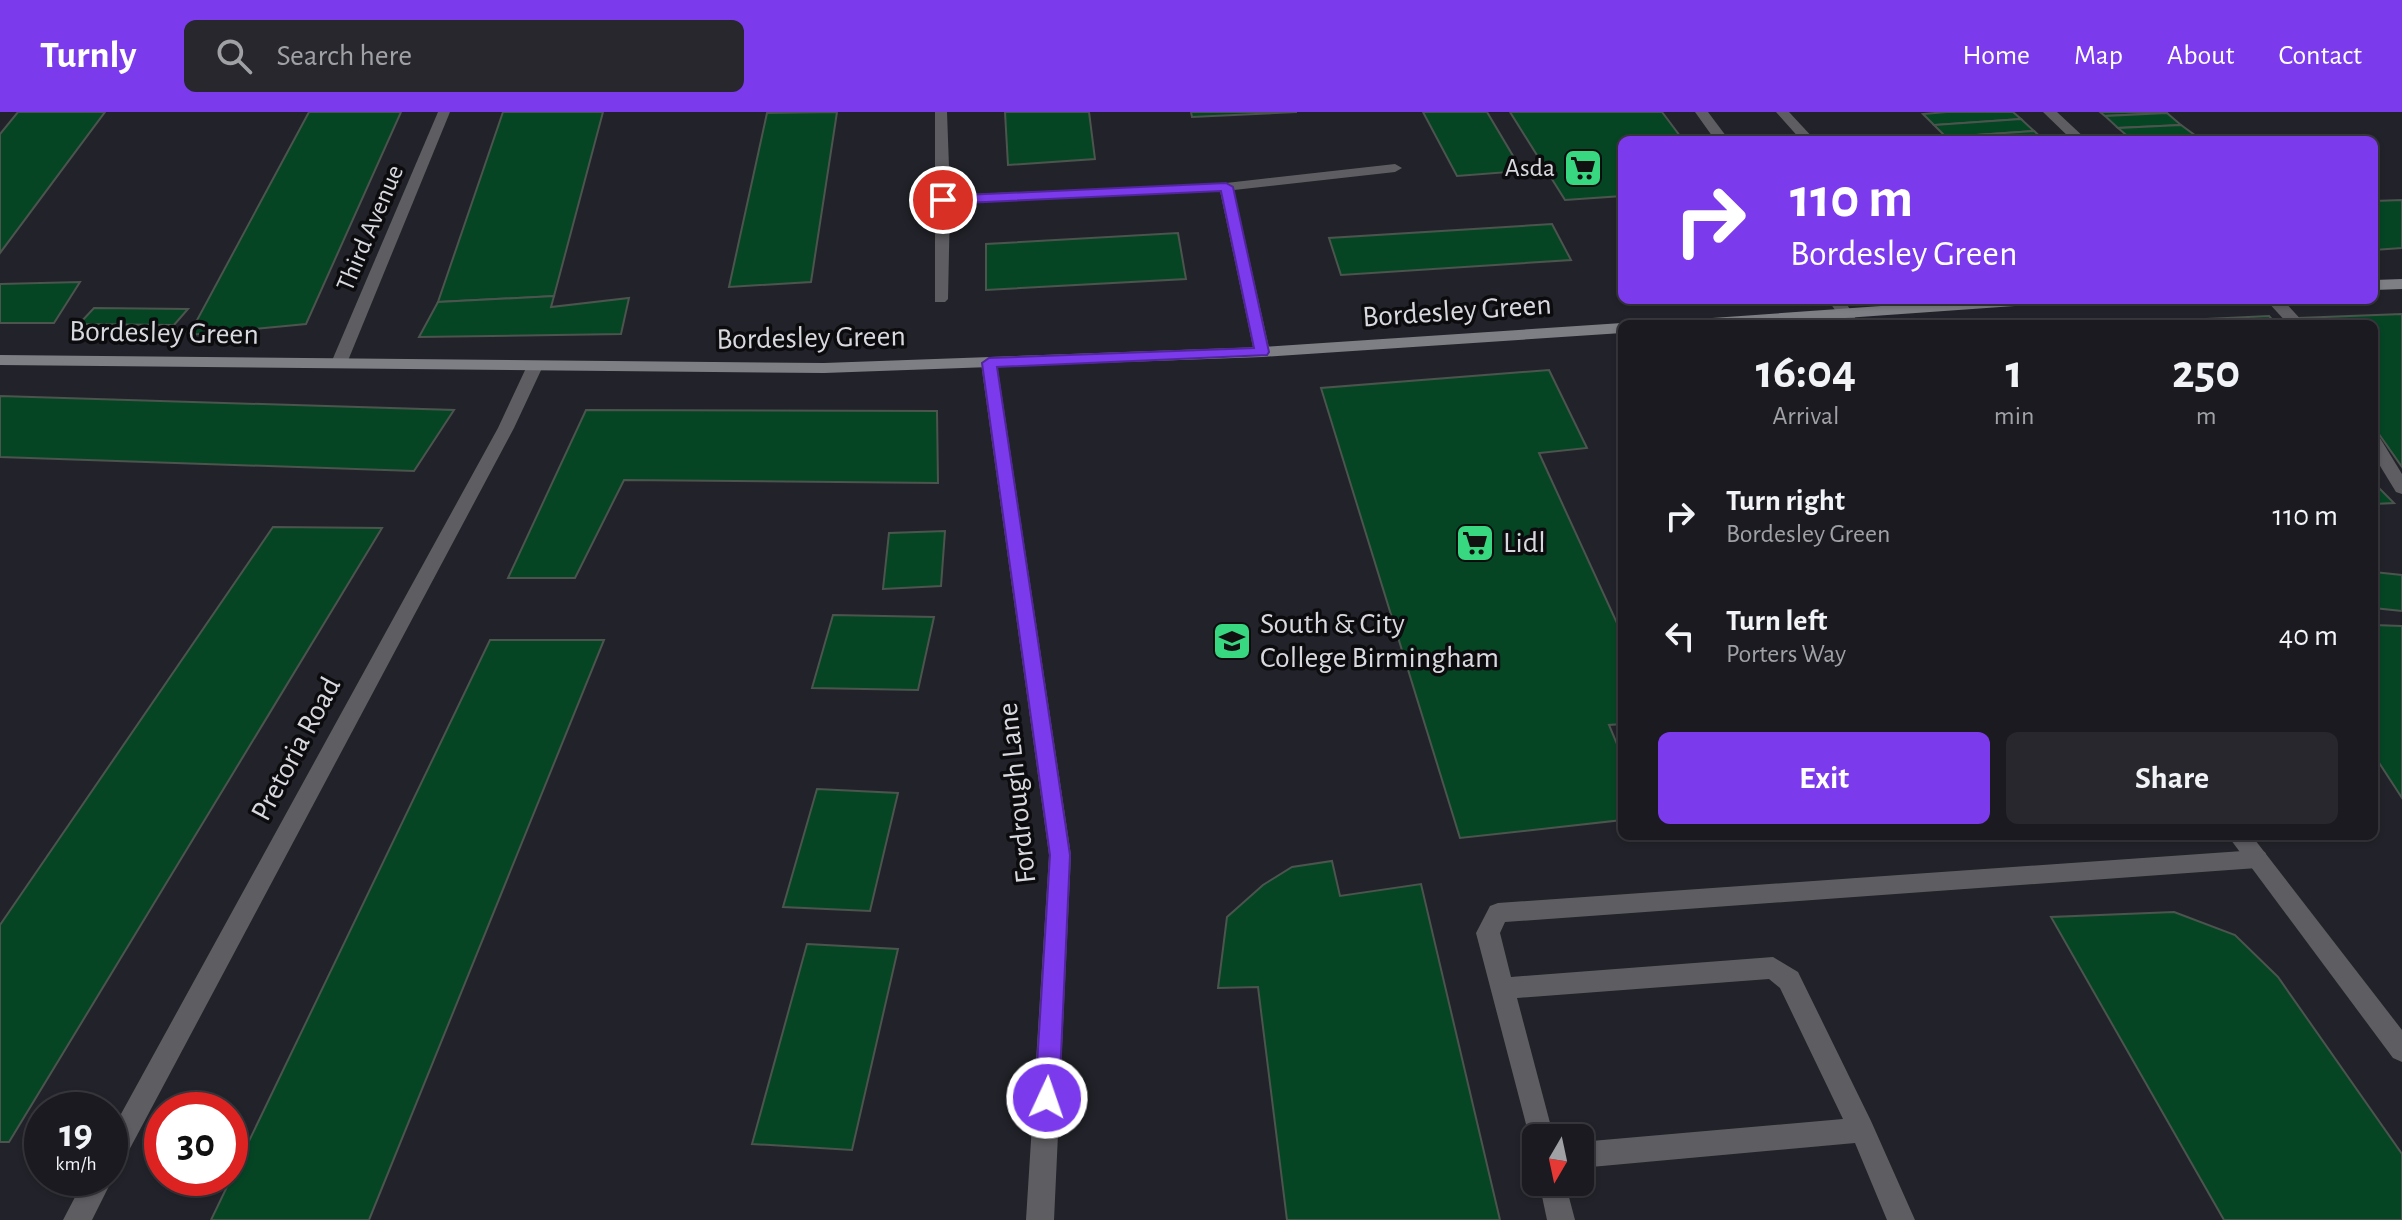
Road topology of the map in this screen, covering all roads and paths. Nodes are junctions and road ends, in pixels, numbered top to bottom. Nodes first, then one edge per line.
1 (444, 112) edge
2 (941, 112) edge
3 (1701, 112) edge
4 (1782, 112) edge
5 (2049, 112) edge
6 (1719, 136) edge
7 (1804, 136) edge
8 (2076, 136) edge
9 (1395, 168) dead end
10 (1226, 187) junction
11 (943, 200) junction
12 (2402, 284) edge
13 (2378, 285) edge
14 (940, 299) dead end
15 (1972, 304) edge
16 (2278, 304) edge
17 (1844, 313) edge
18 (1751, 320) edge
19 (2293, 320) edge
20 (1618, 328) edge
21 (1262, 352) junction
22 (0, 360) edge
23 (339, 363) junction
24 (989, 363) junction
25 (535, 366) junction
26 (2378, 449) edge
27 (2402, 488) edge
28 (2242, 840) edge
29 (2257, 859) junction
30 (1503, 988) junction
31 (2402, 1050) edge
32 (1537, 1124) edge
33 (128, 1127) edge
34 (1862, 1130) junction
35 (1594, 1154) edge
36 (90, 1196) edge
37 (1555, 1196) edge
38 (77, 1220) edge
39 (1040, 1220) edge
40 (1561, 1220) edge
41 (1901, 1220) edge

1 - 23 street, Third Avenue
2 - 11 street
3 - 6 street
4 - 7 street
5 - 8 street
9 - 10 street
10 - 11 street
10 - 21 street
11 - 14 street
12 - 13 main road
15 - 17 main road
16 - 19 street
17 - 18 main road
20 - 21 main road, Bordesley Green
21 - 24 main road, Bordesley Green
22 - 23 main road, Bordesley Green
23 - 25 main road, Bordesley Green
24 - 25 main road, Bordesley Green
24 - 39 street, Fordrough Lane
25 - 33 street, Pretoria Road
26 - 27 street
28 - 29 street
29 - 30 street
29 - 31 street
30 - 32 street
30 - 34 street
34 - 35 street
34 - 41 street
36 - 38 street
37 - 40 street

